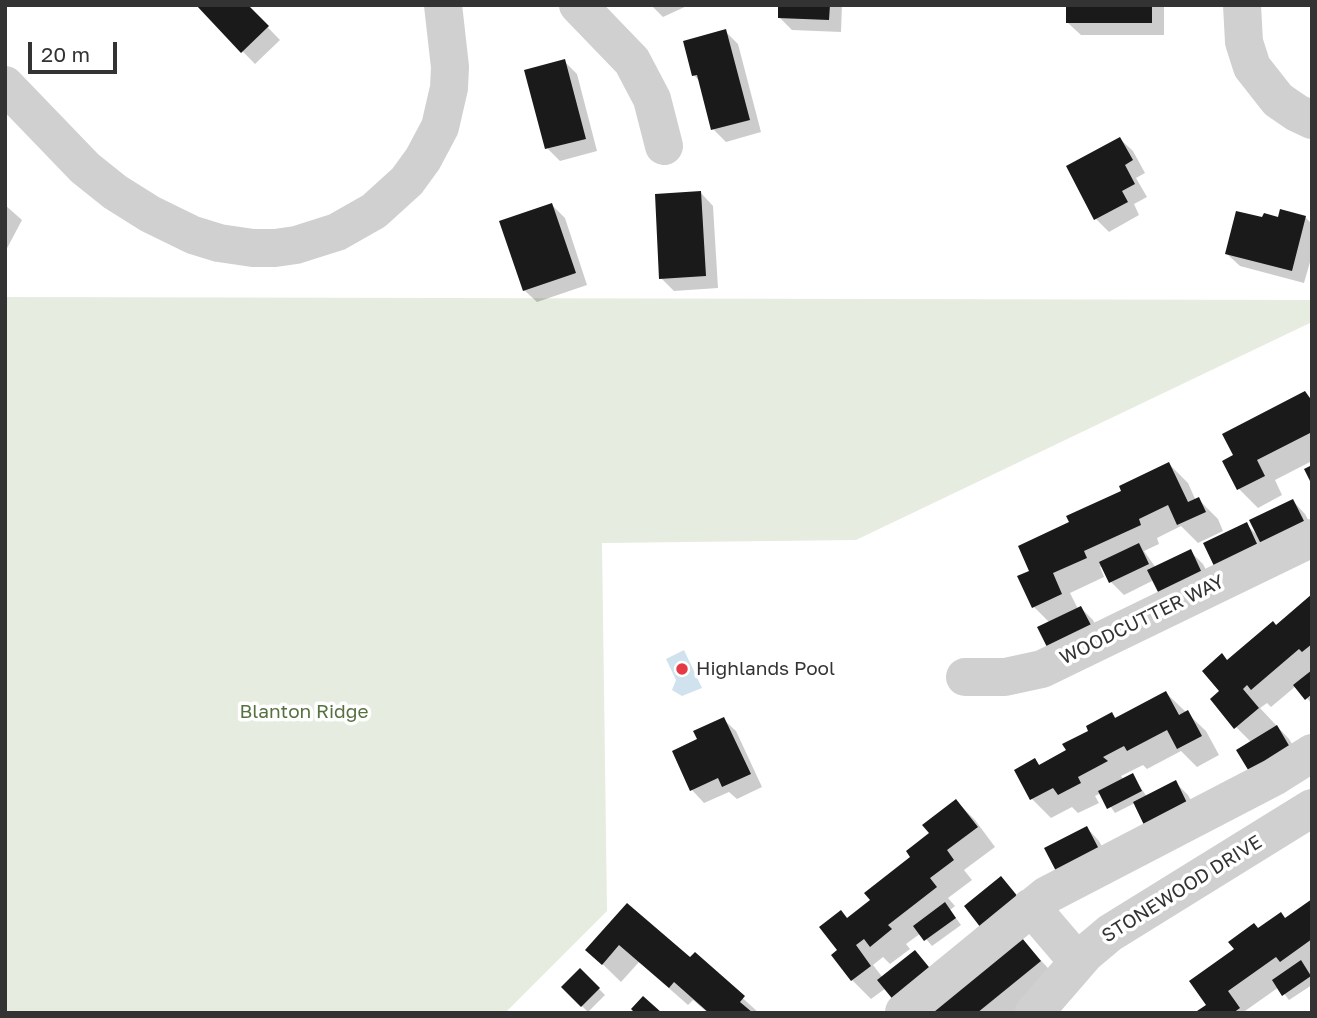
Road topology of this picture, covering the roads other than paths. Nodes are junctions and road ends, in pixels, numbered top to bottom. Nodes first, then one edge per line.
1 (443, 5) edge
2 (578, 5) edge
3 (1242, 5) edge
4 (5, 85) edge
5 (1312, 120) edge
6 (664, 146) dead end
7 (1312, 538) edge
8 (965, 677) dead end
9 (1312, 754) edge
10 (1312, 808) edge
11 (1031, 907) junction
12 (1078, 962) junction
13 (904, 1012) edge
14 (1034, 1013) edge

1 - 4 street
2 - 6 street
3 - 5 street
7 - 8 street, WOODCUTTER WAY
9 - 11 street
10 - 12 street, STONEWOOD DRIVE
11 - 12 street
11 - 13 street
12 - 14 street, STONEWOOD DRIVE

